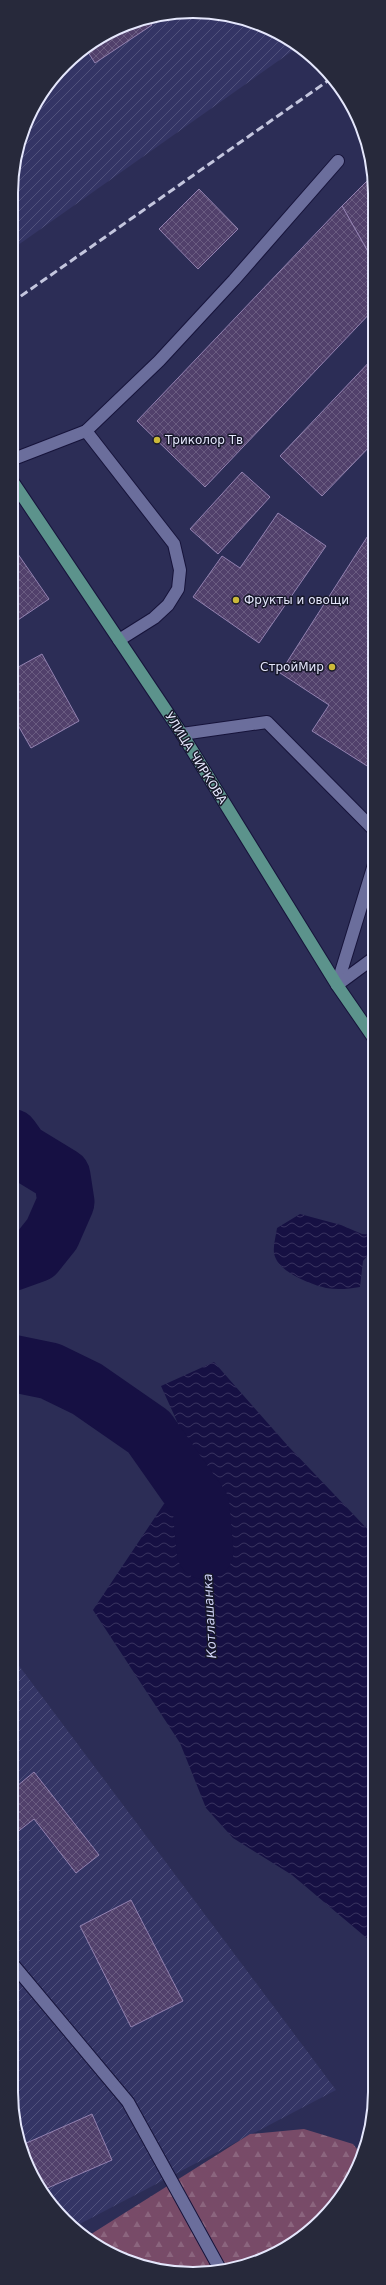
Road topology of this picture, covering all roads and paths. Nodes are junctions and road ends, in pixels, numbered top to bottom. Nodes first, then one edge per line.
1 (338, 161) dead end
2 (86, 431) junction
3 (18, 457) edge
4 (18, 489) edge
5 (119, 640) junction
6 (182, 734) junction
7 (368, 824) edge
8 (368, 884) edge
9 (368, 962) edge
10 (337, 984) junction
11 (368, 1030) edge
12 (18, 1970) edge
13 (219, 2266) edge

1 - 2 street
2 - 3 street
2 - 5 street
4 - 5 main road, УЛИЦА ЧИРКОВА
5 - 6 main road, УЛИЦА ЧИРКОВА
6 - 7 street
6 - 10 main road, УЛИЦА ЧИРКОВА
8 - 10 street
9 - 10 street
10 - 11 main road, УЛИЦА ЧИРКОВА
12 - 13 street

